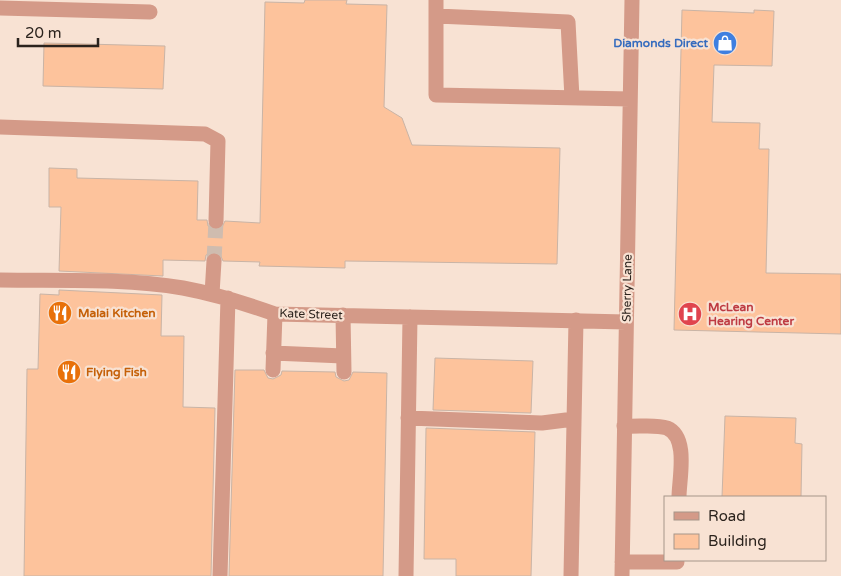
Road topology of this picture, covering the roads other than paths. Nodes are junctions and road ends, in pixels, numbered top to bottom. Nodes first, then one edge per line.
1 (436, 0) edge
2 (632, 0) edge
3 (0, 8) edge
4 (150, 12) dead end
5 (436, 16) junction
6 (572, 98) junction
7 (630, 99) junction
8 (0, 127) edge
9 (216, 221) tunnel mouth
10 (214, 261) tunnel mouth
11 (0, 280) edge
12 (212, 294) junction
13 (228, 298) junction
14 (274, 314) junction
15 (343, 315) junction
16 (410, 317) junction
17 (576, 320) junction
18 (626, 322) junction
19 (273, 353) junction
20 (343, 356) junction
21 (273, 370) dead end
22 (344, 372) dead end
23 (408, 418) junction
24 (574, 419) junction
25 (624, 426) junction
26 (679, 496) edge
27 (677, 566) edge
28 (622, 569) edge
29 (220, 576) edge
30 (406, 576) edge
31 (571, 576) edge

1 - 5 street
2 - 7 street, Sherry Lane
3 - 4 street
5 - 6 street
5 - 6 street
6 - 7 street
7 - 18 street, Sherry Lane
8 - 9 street
10 - 12 street
11 - 12 street, Kate Street
12 - 13 street, Kate Street
13 - 14 street, Kate Street
13 - 29 street
14 - 15 street, Kate Street
14 - 19 street
15 - 16 street, Kate Street
15 - 20 street
16 - 17 street, Kate Street
16 - 23 street
17 - 18 street, Kate Street
17 - 24 street
18 - 25 street, Sherry Lane
19 - 20 street
19 - 21 street
20 - 22 street
23 - 24 street
23 - 30 street
24 - 31 street
25 - 26 street
25 - 28 street, Sherry Lane
27 - 28 street

